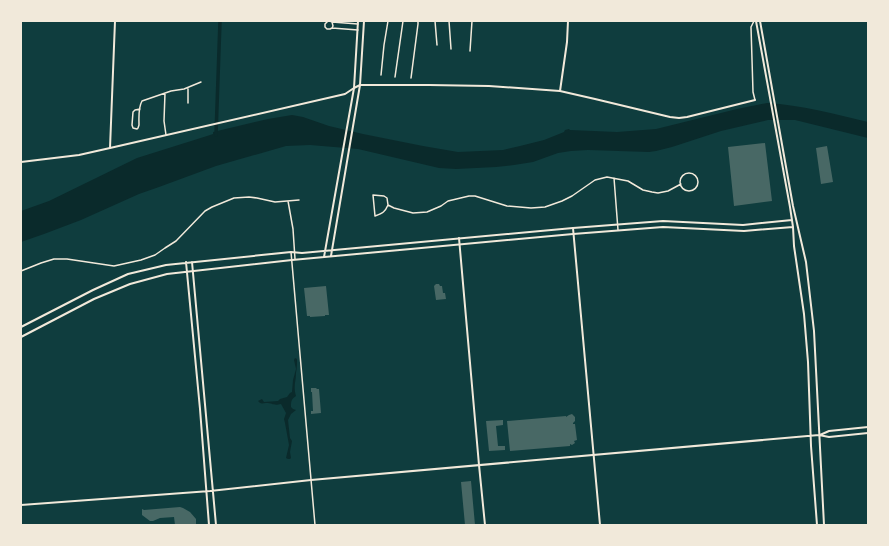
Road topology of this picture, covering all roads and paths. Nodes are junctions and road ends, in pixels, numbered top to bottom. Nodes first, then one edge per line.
1 (115, 21) edge
2 (330, 21) edge
3 (364, 21) edge
4 (388, 21) edge
5 (403, 21) edge
6 (417, 21) edge
7 (435, 21) edge
8 (449, 21) edge
9 (472, 21) edge
10 (568, 21) edge
11 (755, 21) edge
12 (760, 21) edge
13 (358, 22) edge
14 (332, 28) junction
15 (358, 30) junction
16 (437, 45) dead end
17 (451, 49) dead end
18 (470, 51) dead end
19 (381, 75) dead end
20 (395, 77) dead end
21 (411, 78) dead end
22 (201, 82) dead end
23 (360, 85) junction
24 (188, 88) junction
25 (354, 88) junction
26 (560, 92) junction
27 (165, 93) junction
28 (755, 100) joint
29 (188, 103) dead end
30 (140, 110) junction
31 (166, 135) junction
32 (110, 148) junction
33 (21, 162) edge
34 (614, 178) junction
35 (681, 184) junction
36 (299, 200) dead end
37 (288, 201) junction
38 (388, 205) junction
39 (792, 220) junction
40 (618, 224) junction
41 (798, 226) junction
42 (793, 227) junction
43 (573, 228) junction
44 (618, 230) junction
45 (573, 234) junction
46 (459, 238) junction
47 (460, 244) junction
48 (332, 250) junction
49 (325, 251) junction
50 (291, 252) junction
51 (295, 252) junction
52 (331, 256) junction
53 (324, 257) junction
54 (295, 259) junction
55 (292, 260) junction
56 (186, 262) junction
57 (192, 262) junction
58 (21, 271) edge
59 (193, 271) junction
60 (187, 272) junction
61 (21, 326) edge
62 (21, 336) edge
63 (868, 427) edge
64 (868, 433) edge
65 (819, 435) junction
66 (811, 436) junction
67 (593, 455) junction
68 (478, 464) junction
69 (311, 480) junction
70 (212, 490) junction
71 (206, 491) junction
72 (21, 505) edge
73 (209, 525) edge
74 (216, 525) edge
75 (315, 525) edge
76 (485, 525) edge
77 (600, 525) edge
78 (817, 525) edge
79 (824, 525) edge

1 - 32 main road
2 - 13 street
2 - 14 street
2 - 14 street
3 - 23 main road
4 - 19 street
5 - 20 street
6 - 21 street
7 - 16 street
8 - 17 street
9 - 18 street
10 - 26 main road
11 - 28 street
11 - 39 main road
12 - 41 main road
13 - 15 main road
14 - 15 street
15 - 25 main road
22 - 24 street
23 - 25 main road
23 - 26 main road
23 - 48 main road
24 - 27 street
24 - 29 street
25 - 31 main road
25 - 49 main road
26 - 28 main road
27 - 30 street
27 - 31 street
30 - 30 street
31 - 32 main road
32 - 33 main road
34 - 35 street
34 - 38 street
34 - 40 street
35 - 35 street
36 - 37 street
37 - 51 street
37 - 58 street
38 - 38 street
39 - 40 main road
39 - 41 main road
39 - 42 main road
40 - 43 main road
40 - 44 street
41 - 65 main road
42 - 44 main road
42 - 66 main road
43 - 45 main road
43 - 46 main road
44 - 45 main road
45 - 47 main road
45 - 67 main road
46 - 47 main road
46 - 48 main road
47 - 52 main road
47 - 68 main road
48 - 49 main road
48 - 52 main road
49 - 51 main road
49 - 53 main road
50 - 51 main road
50 - 55 street
50 - 57 main road
51 - 54 street
52 - 53 main road
53 - 54 main road
54 - 55 main road
55 - 59 main road
55 - 69 street
56 - 57 main road
56 - 60 main road
56 - 61 main road
57 - 59 main road
59 - 60 main road
59 - 70 main road
60 - 62 main road
60 - 71 main road
63 - 65 main road
64 - 65 main road
65 - 66 main road
65 - 79 main road
66 - 67 main road
66 - 78 main road
67 - 68 main road
67 - 77 main road
68 - 69 main road
68 - 76 main road
69 - 70 main road
69 - 75 street
70 - 71 main road
70 - 74 main road
71 - 72 main road
71 - 73 main road

